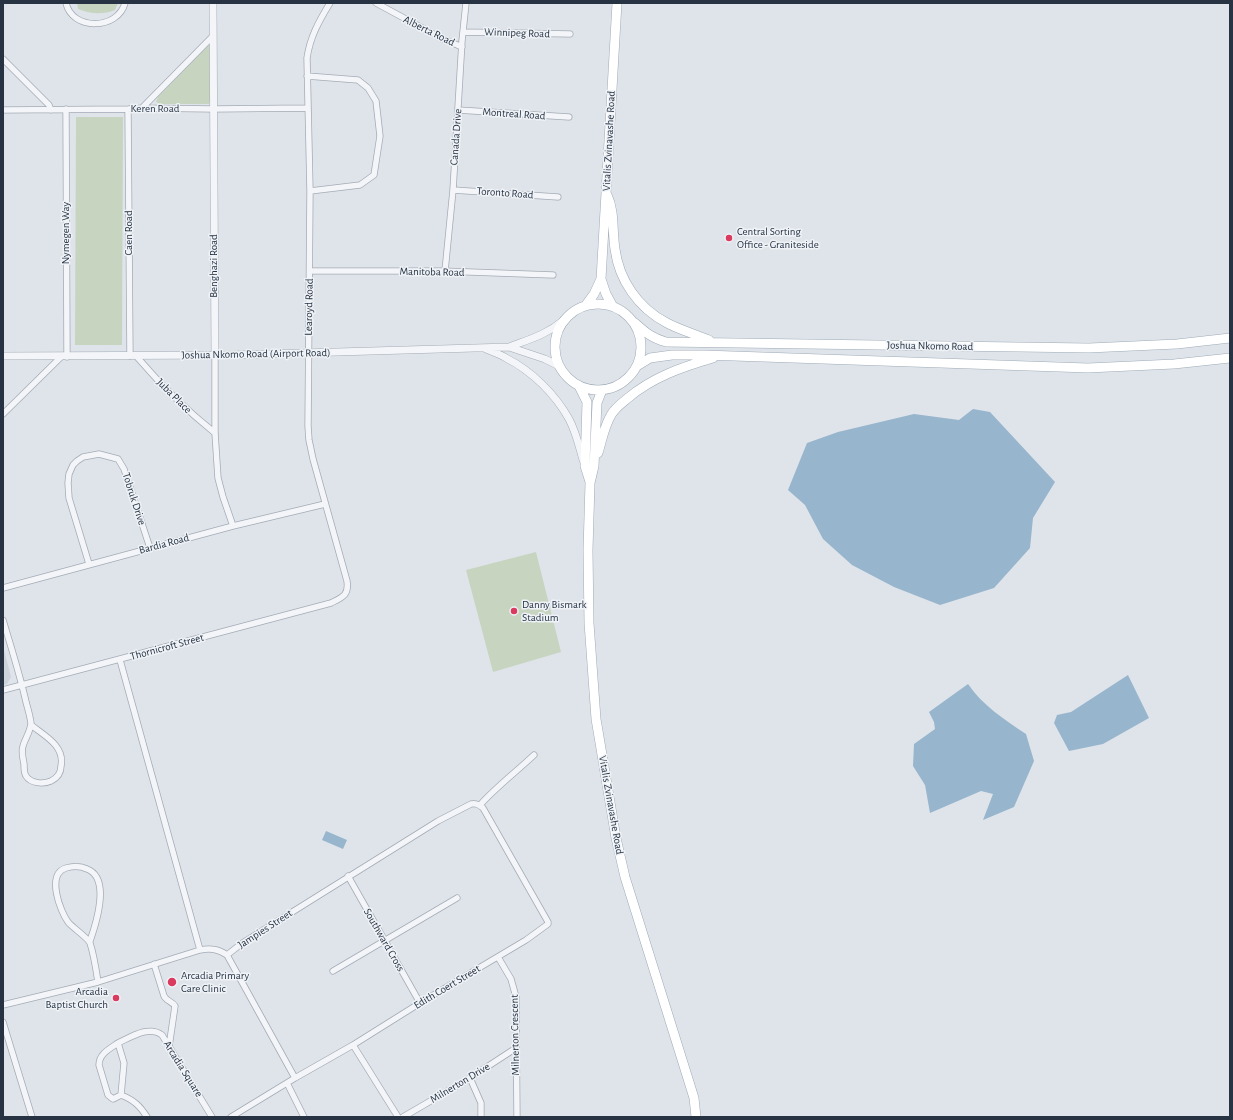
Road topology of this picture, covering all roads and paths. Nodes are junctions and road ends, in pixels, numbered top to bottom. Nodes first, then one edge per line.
1 (66, 3) edge
2 (125, 3) edge
3 (213, 3) edge
4 (330, 3) edge
5 (376, 3) edge
6 (466, 3) edge
7 (617, 3) edge
8 (463, 32) junction
9 (570, 34) dead end
10 (213, 36) junction
11 (462, 47) junction
12 (3, 59) edge
13 (307, 76) junction
14 (142, 108) junction
15 (308, 108) junction
16 (66, 109) junction
17 (128, 109) junction
18 (213, 109) junction
19 (3, 110) edge
20 (51, 110) junction
21 (458, 110) junction
22 (569, 117) dead end
23 (453, 190) junction
24 (310, 191) junction
25 (606, 192) junction
26 (558, 197) dead end
27 (310, 271) junction
28 (445, 272) junction
29 (553, 275) dead end
30 (601, 279) junction
31 (586, 305) junction
32 (612, 306) junction
33 (564, 320) junction
34 (635, 323) junction
35 (1230, 338) edge
36 (715, 342) junction
37 (508, 347) junction
38 (484, 348) junction
39 (309, 353) junction
40 (3, 356) edge
41 (64, 356) junction
42 (215, 356) junction
43 (722, 356) junction
44 (133, 357) junction
45 (1230, 358) edge
46 (559, 366) junction
47 (637, 366) junction
48 (580, 386) junction
49 (602, 390) junction
50 (3, 414) edge
51 (215, 433) junction
52 (590, 466) junction
53 (325, 504) junction
54 (233, 526) junction
55 (150, 548) junction
56 (89, 564) junction
57 (3, 588) edge
58 (331, 603) joint
59 (3, 620) edge
60 (120, 660) junction
61 (22, 684) junction
62 (3, 690) edge
63 (31, 725) junction
64 (534, 755) dead end
65 (481, 807) junction
66 (348, 876) junction
67 (457, 898) dead end
68 (385, 940) junction
69 (90, 941) junction
70 (200, 950) junction
71 (227, 955) junction
72 (498, 957) junction
73 (154, 964) junction
74 (333, 971) dead end
75 (98, 982) junction
76 (420, 1003) junction
77 (3, 1005) edge
78 (3, 1022) edge
79 (118, 1043) junction
80 (353, 1045) junction
81 (168, 1046) junction
82 (516, 1048) junction
83 (295, 1078) junction
84 (470, 1078) junction
85 (287, 1083) junction
86 (121, 1095) junction
87 (234, 1116) edge
88 (32, 1117) edge
89 (147, 1117) edge
90 (212, 1117) edge
91 (304, 1117) edge
92 (398, 1117) edge
93 (403, 1117) edge
94 (481, 1117) edge
95 (517, 1117) edge
96 (696, 1117) edge

1 - 2 street
3 - 10 street, Benghazi Road
4 - 13 street, Learoyd Road
5 - 11 street, Alberta Road
6 - 8 street, Canada Drive
7 - 25 main road, Vitalis Zvinavashe Road
8 - 9 street, Winnipeg Road
8 - 11 street, Canada Drive
10 - 14 street
10 - 18 street, Benghazi Road
11 - 21 street, Canada Drive
12 - 20 street
13 - 15 street, Learoyd Road
13 - 24 street
14 - 17 street, Keren Road
14 - 18 street, Keren Road
15 - 18 street, Keren Road
15 - 24 street, Learoyd Road
16 - 17 street, Keren Road
16 - 20 street, Keren Road
16 - 41 street, Nymegen Way
17 - 44 street, Caen Road
18 - 42 street, Benghazi Road
19 - 20 street, Keren Road
21 - 22 street, Montreal Road
21 - 23 street, Canada Drive
23 - 26 street, Toronto Road
23 - 28 street, Canada Drive
24 - 27 street, Learoyd Road
25 - 30 main road, Vitalis Zvinavashe Road
25 - 36 main road
27 - 28 street, Manitoba Road
27 - 39 street, Learoyd Road
28 - 29 street, Manitoba Road
30 - 31 main road, Vitalis Zvinavashe Road
30 - 32 main road, Vitalis Zvinavashe Road
31 - 32 main road
31 - 33 main road
32 - 34 main road
33 - 37 street
33 - 46 main road
34 - 36 main road, Joshua Nkomo Road
34 - 47 main road
35 - 36 main road, Joshua Nkomo Road
37 - 38 street, Joshua Nkomo Road (Airport Road)
37 - 46 street
38 - 39 street, Joshua Nkomo Road (Airport Road)
38 - 52 street
39 - 42 street, Joshua Nkomo Road (Airport Road)
39 - 53 street, Learoyd Road
40 - 41 street, Joshua Nkomo Road (Airport Road)
41 - 44 street, Joshua Nkomo Road (Airport Road)
41 - 50 street
42 - 44 street, Joshua Nkomo Road (Airport Road)
42 - 51 street, Benghazi Road
43 - 45 main road, Joshua Nkomo Road
43 - 47 main road, Joshua Nkomo Road
43 - 52 main road
44 - 51 street, Juba Place
46 - 48 main road
47 - 49 main road
48 - 49 main road
48 - 52 main road, Vitalis Zvinavashe Road
49 - 52 main road, Vitalis Zvinavashe Road
51 - 54 street, Benghazi Road
52 - 96 main road, Vitalis Zvinavashe Road
53 - 54 street, Bardia Road
53 - 58 street, Learoyd Road
54 - 55 street, Bardia Road
55 - 56 street, Bardia Road
55 - 56 street, Tobruk Drive
56 - 57 street, Bardia Road
58 - 60 street, Thornicroft Street
59 - 61 street
60 - 61 street, Thornicroft Street
60 - 70 street
61 - 62 street, Thornicroft Street
61 - 63 street
63 - 63 street
64 - 65 street
65 - 66 street, Jampies Street
65 - 72 street, Edith Coert Street
66 - 68 street, Southward Cross
66 - 71 street, Jampies Street
67 - 68 street
68 - 74 street
68 - 76 street, Southward Cross
69 - 69 street
69 - 75 street
70 - 71 street, Jampies Street
70 - 73 street, Jampies Street
71 - 83 street
72 - 76 street, Edith Coert Street
72 - 82 street, Milnerton Crescent
73 - 75 street, Jampies Street
73 - 81 street
75 - 77 street, Jampies Street
76 - 80 street, Edith Coert Street
78 - 88 street
79 - 81 street, Arcadia Square
79 - 86 street
79 - 86 street, Arcadia Square
80 - 83 street, Edith Coert Street
80 - 92 street
81 - 90 street, Arcadia Square
82 - 84 street, Milnerton Drive
82 - 95 street, Milnerton Crescent
83 - 85 street, Edith Coert Street
84 - 93 street, Milnerton Drive
84 - 94 street
85 - 87 street, Edith Coert Street
85 - 91 street
86 - 89 street

